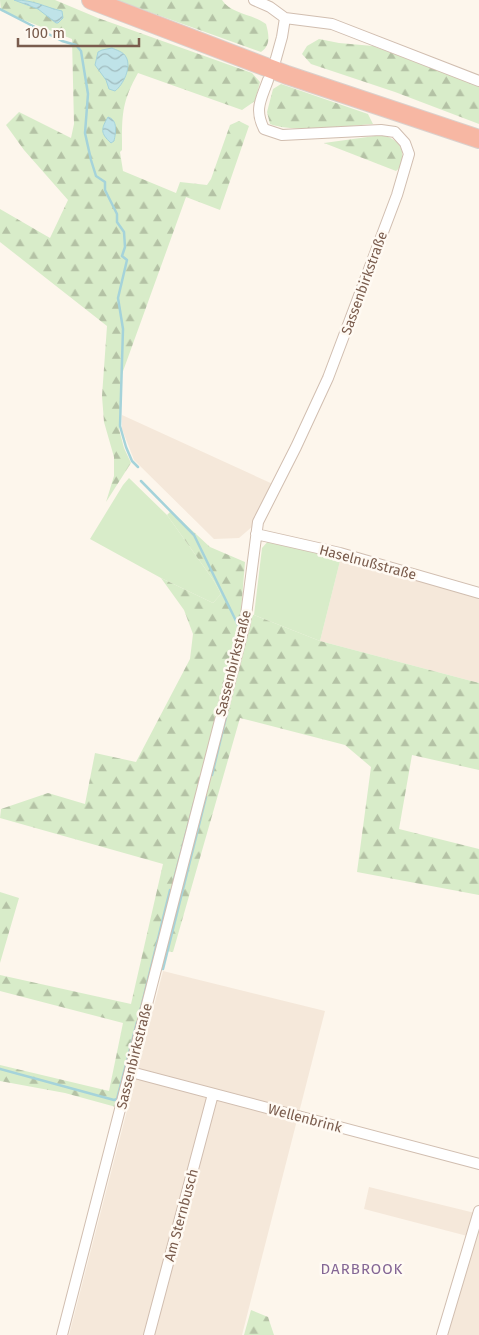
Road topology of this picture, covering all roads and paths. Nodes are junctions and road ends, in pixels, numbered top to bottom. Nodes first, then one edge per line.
1 (91, 0) edge
2 (254, 0) edge
3 (285, 18) junction
4 (275, 62) dead end
5 (268, 80) dead end
6 (479, 81) edge
7 (479, 139) edge
8 (256, 534) junction
9 (479, 593) edge
10 (130, 1072) junction
11 (213, 1094) junction
12 (479, 1164) edge
13 (479, 1211) edge
14 (62, 1335) edge
15 (148, 1335) edge
16 (442, 1335) edge

1 - 7 highway
2 - 3 street
3 - 4 street
3 - 6 street
5 - 8 street, Sassenbirkstraße
8 - 9 street, Haselnußstraße
8 - 10 street, Sassenbirkstraße
10 - 11 street, Wellenbrink
10 - 14 street, Sassenbirkstraße
11 - 12 street, Wellenbrink
11 - 15 street, Am Sternbusch
13 - 16 street

